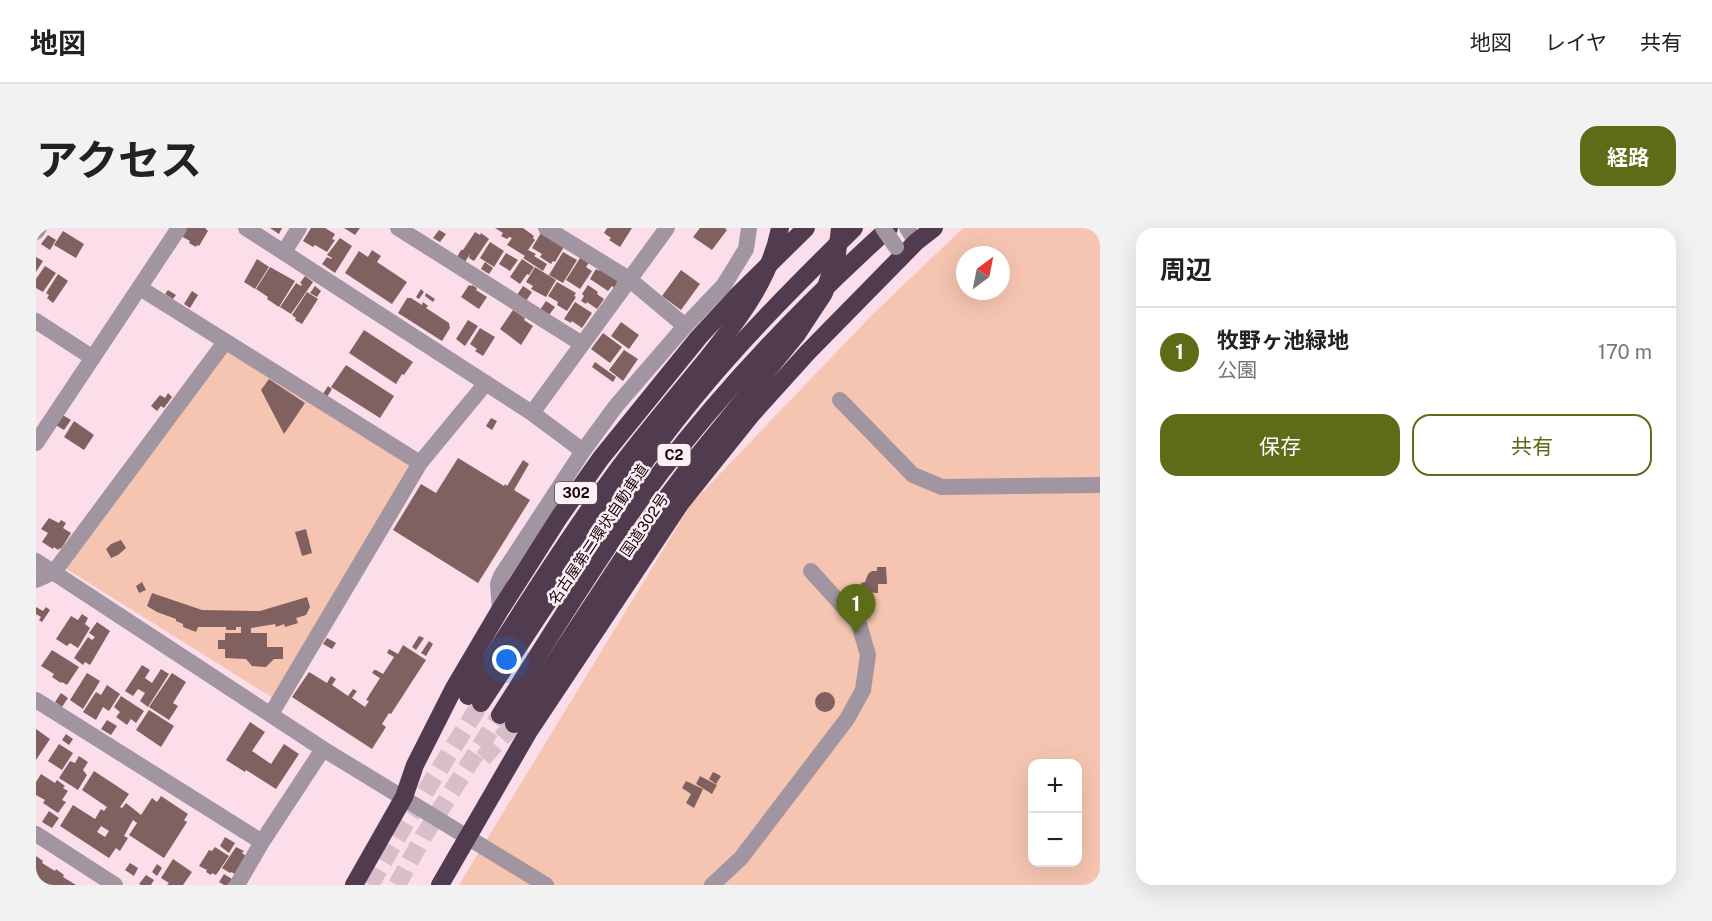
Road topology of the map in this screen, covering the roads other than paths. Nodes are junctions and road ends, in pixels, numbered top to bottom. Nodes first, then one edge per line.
1 (39, 228) edge
2 (179, 228) edge
3 (246, 228) edge
4 (299, 228) edge
5 (398, 228) edge
6 (546, 228) edge
7 (667, 228) edge
8 (749, 228) edge
9 (780, 228) edge
10 (806, 228) edge
11 (840, 228) edge
12 (854, 228) edge
13 (883, 228) edge
14 (889, 228) edge
15 (934, 228) edge
16 (36, 232) edge
17 (911, 235) edge
18 (284, 252) junction
19 (900, 252) junction
20 (629, 279) junction
21 (140, 288) junction
22 (36, 321) edge
23 (685, 326) junction
24 (225, 342) junction
25 (582, 344) junction
26 (93, 358) junction
27 (486, 383) junction
28 (840, 400) dead end
29 (532, 413) junction
30 (37, 440) edge
31 (583, 451) junction
32 (420, 463) junction
33 (1100, 485) edge
34 (36, 561) edge
35 (54, 572) junction
36 (811, 572) dead end
37 (36, 580) edge
38 (500, 610) junction
39 (36, 700) edge
40 (271, 714) junction
41 (323, 749) junction
42 (404, 797) junction
43 (36, 834) edge
44 (468, 838) junction
45 (262, 842) junction
46 (115, 885) edge
47 (237, 885) edge
48 (354, 885) edge
49 (440, 885) edge
50 (546, 885) edge
51 (712, 885) edge

1 - 16 street
2 - 21 street
3 - 18 street
4 - 18 street
5 - 25 street
6 - 20 street
7 - 20 street
8 - 23 street
9 - 12 highway, 名古屋第二環状自動車道 / C2, bridge
10 - 38 highway, 302
11 - 14 highway, 名古屋第二環状自動車道 / C2, bridge
13 - 19 street, bridge
15 - 17 highway, 国道302号
17 - 19 highway, 国道302号
18 - 27 street
19 - 44 highway, 国道302号
20 - 23 street
20 - 25 street
21 - 24 street
21 - 26 street
22 - 26 street
23 - 31 street
24 - 32 street
24 - 35 street
25 - 29 street
26 - 30 street
27 - 29 street
27 - 32 street
28 - 33 street
29 - 31 street
31 - 38 street
32 - 40 street
34 - 35 street
35 - 37 street
35 - 40 street
36 - 51 street
38 - 42 highway, 302
39 - 45 street
40 - 41 street
41 - 42 street
41 - 45 street
42 - 44 street
42 - 48 highway, 302
43 - 46 street
44 - 49 highway, 国道302号
44 - 50 street
45 - 47 street

